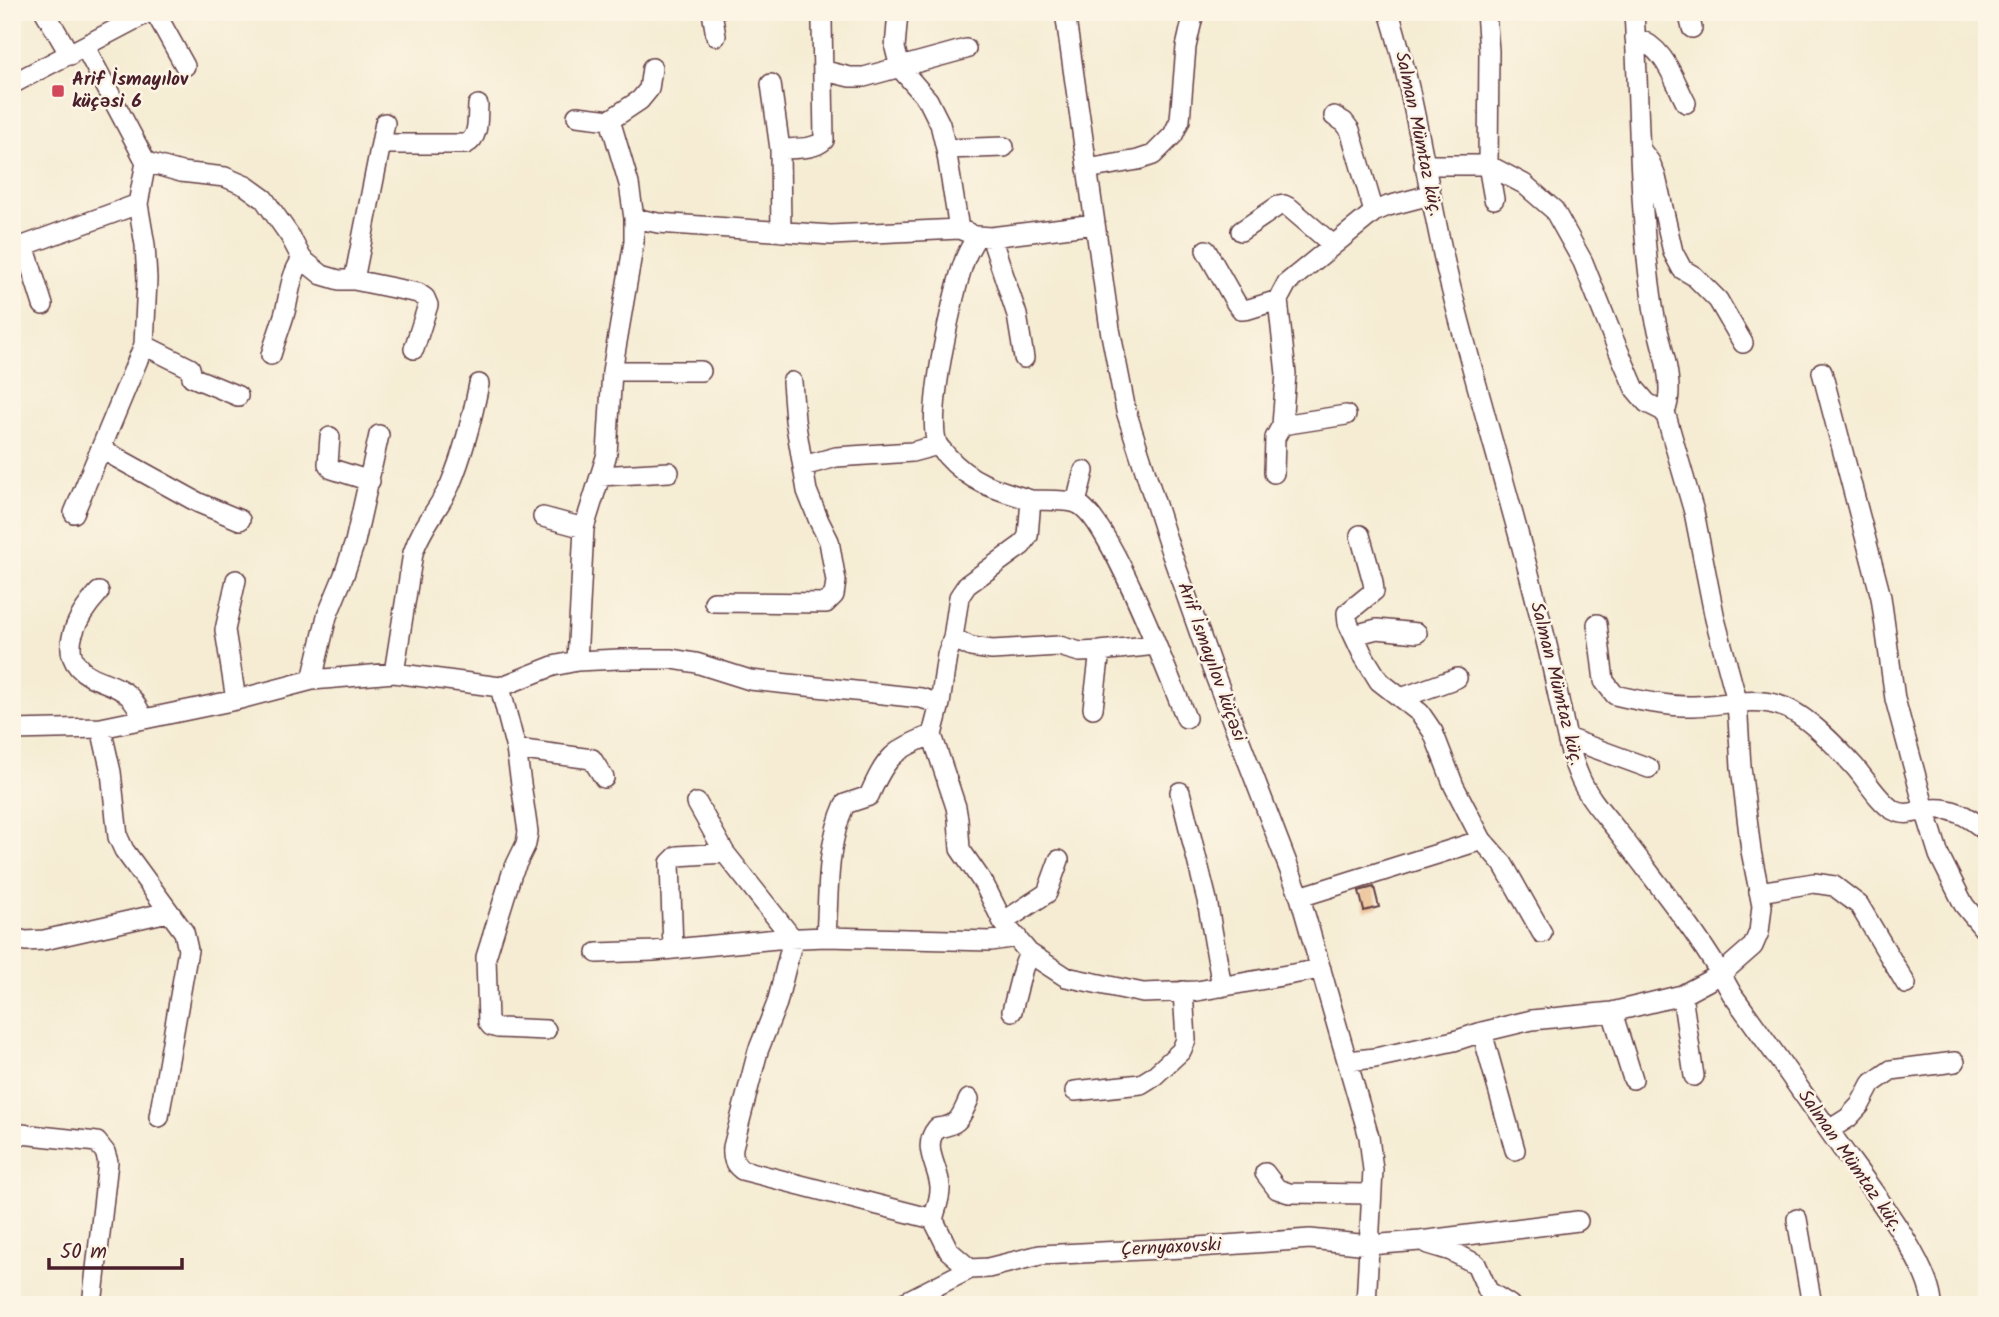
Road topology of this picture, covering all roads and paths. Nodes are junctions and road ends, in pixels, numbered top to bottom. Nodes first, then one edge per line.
1 (45, 12) edge
2 (152, 12) edge
3 (712, 12) edge
4 (751, 12) edge
5 (898, 12) edge
6 (1065, 12) edge
7 (1194, 12) edge
8 (1389, 12) edge
9 (1486, 12) edge
10 (1634, 12) edge
11 (822, 21) joint
12 (716, 36) dead end
13 (1635, 38) junction
14 (966, 48) dead end
15 (77, 51) junction
16 (185, 66) dead end
17 (652, 68) dead end
18 (900, 68) junction
19 (825, 71) junction
20 (12, 84) edge
21 (771, 84) dead end
22 (1686, 103) dead end
23 (478, 105) dead end
24 (578, 116) dead end
25 (1334, 116) dead end
26 (610, 120) junction
27 (385, 122) dead end
28 (382, 144) junction
29 (1638, 146) junction
30 (1004, 147) dead end
31 (780, 149) junction
32 (946, 149) junction
33 (146, 162) junction
34 (1488, 164) junction
35 (1424, 166) junction
36 (1087, 169) junction
37 (1430, 195) junction
38 (1494, 199) dead end
39 (138, 204) junction
40 (1374, 212) junction
41 (634, 218) junction
42 (1095, 224) junction
43 (1241, 231) dead end
44 (781, 232) junction
45 (976, 234) junction
46 (1333, 245) junction
47 (18, 247) edge
48 (1206, 250) dead end
49 (302, 259) junction
50 (354, 280) junction
51 (1278, 300) junction
52 (43, 305) dead end
53 (1743, 343) dead end
54 (144, 345) junction
55 (414, 349) dead end
56 (271, 355) dead end
57 (1024, 358) dead end
58 (701, 370) dead end
59 (612, 371) junction
60 (1822, 372) dead end
61 (792, 382) dead end
62 (479, 384) dead end
63 (238, 396) dead end
64 (1665, 412) junction
65 (1346, 415) dead end
66 (1282, 425) junction
67 (379, 435) dead end
68 (330, 437) dead end
69 (937, 445) junction
70 (101, 449) junction
71 (803, 466) junction
72 (1084, 471) dead end
73 (669, 472) dead end
74 (1274, 472) dead end
75 (600, 476) junction
76 (370, 481) junction
77 (1031, 500) junction
78 (1076, 503) junction
79 (74, 513) dead end
80 (543, 517) dead end
81 (240, 520) dead end
82 (584, 527) junction
83 (1360, 535) dead end
84 (236, 580) dead end
85 (99, 592) dead end
86 (714, 602) dead end
87 (1597, 625) dead end
88 (1418, 633) dead end
89 (1354, 635) junction
90 (953, 638) junction
91 (1156, 645) junction
92 (1100, 651) junction
93 (577, 660) junction
94 (394, 673) junction
95 (1457, 678) dead end
96 (312, 680) junction
97 (500, 687) junction
98 (1401, 698) junction
99 (236, 700) junction
100 (1737, 701) junction
101 (940, 704) junction
102 (1093, 708) dead end
103 (1186, 718) dead end
104 (144, 719) junction
105 (101, 728) junction
106 (12, 730) edge
107 (932, 735) junction
108 (1567, 738) junction
109 (516, 749) junction
110 (1649, 768) dead end
111 (604, 778) dead end
112 (1180, 792) dead end
113 (698, 803) dead end
114 (1925, 810) junction
115 (1987, 832) edge
116 (1482, 840) junction
117 (725, 852) junction
118 (1059, 860) dead end
119 (1759, 892) junction
120 (1300, 897) junction
121 (169, 912) junction
122 (1003, 922) junction
123 (1542, 933) dead end
124 (1987, 933) edge
125 (826, 937) junction
126 (1017, 937) junction
127 (12, 938) edge
128 (793, 939) junction
129 (673, 949) junction
130 (597, 953) dead end
131 (1029, 953) junction
132 (1321, 969) junction
133 (1721, 974) junction
134 (1906, 984) dead end
135 (1222, 986) junction
136 (1183, 991) junction
137 (1682, 995) junction
138 (1013, 1011) dead end
139 (1612, 1012) junction
140 (546, 1030) dead end
141 (1482, 1032) junction
142 (1348, 1061) junction
143 (1955, 1062) dead end
144 (1694, 1076) dead end
145 (1633, 1079) dead end
146 (1075, 1091) dead end
147 (969, 1098) dead end
148 (159, 1117) dead end
149 (1829, 1130) junction
150 (12, 1133) edge
151 (1515, 1150) dead end
152 (1265, 1173) dead end
153 (1371, 1194) junction
154 (933, 1219) junction
155 (1797, 1219) dead end
156 (1578, 1221) dead end
157 (1420, 1241) junction
158 (1369, 1245) junction
159 (970, 1269) junction
160 (92, 1305) edge
161 (899, 1305) edge
162 (1366, 1305) edge
163 (1510, 1305) edge
164 (1812, 1305) edge
165 (1932, 1305) edge

1 - 15 street
2 - 15 street
2 - 16 street
3 - 12 street
4 - 11 path
5 - 18 street
6 - 36 street, Arif İsmayılov küçəsi
7 - 36 street
8 - 35 street, Salman Mümtaz küç.
9 - 34 street
10 - 13 street
11 - 19 street
13 - 22 street
13 - 29 street
14 - 18 street
15 - 20 street
15 - 33 street
17 - 26 street
18 - 19 street
18 - 32 street
19 - 31 street
21 - 31 street
23 - 28 street
24 - 26 street
25 - 40 street
26 - 41 street
27 - 28 street
28 - 50 street
29 - 53 street
29 - 64 street
30 - 32 street
31 - 44 street
32 - 45 street
33 - 39 street
33 - 49 street
34 - 35 street
34 - 38 street
34 - 64 street
35 - 37 street, Salman Mümtaz küç.
36 - 42 street, Arif İsmayılov küçəsi
37 - 40 street
37 - 108 street, Salman Mümtaz küç.
39 - 47 street
39 - 54 street
40 - 46 street
41 - 44 street
41 - 59 street
42 - 45 street
42 - 120 street, Arif İsmayılov küçəsi
43 - 46 street
44 - 45 street
45 - 57 street
45 - 69 street
46 - 51 street
47 - 52 street
48 - 51 street
49 - 50 street
49 - 56 street
50 - 55 street
51 - 66 street
54 - 63 street
54 - 70 street
58 - 59 street
59 - 75 street
60 - 114 street
61 - 71 street
62 - 94 street
64 - 100 street
65 - 66 street
66 - 74 street
67 - 76 street
68 - 76 street
69 - 71 street
69 - 77 street
70 - 79 street
70 - 81 street
71 - 86 street
72 - 78 street
73 - 75 street
75 - 82 street
76 - 96 street
77 - 78 street
77 - 90 street
78 - 91 street
80 - 82 street
82 - 93 street
83 - 89 street
84 - 99 street
85 - 104 street
87 - 100 street
88 - 89 street
89 - 98 street
90 - 92 street
90 - 101 street
91 - 92 street
91 - 103 street
92 - 102 street
93 - 97 street
93 - 101 street
94 - 96 street
94 - 97 street
95 - 98 street
96 - 99 street
97 - 109 street
98 - 116 street
99 - 104 street
100 - 114 street
100 - 119 street
101 - 107 street
104 - 105 street
105 - 106 street
105 - 121 street
107 - 122 street
107 - 125 street
108 - 110 street
108 - 133 street, Salman Mümtaz küç.
109 - 111 street
109 - 140 street
112 - 135 street
113 - 117 street
114 - 115 street
114 - 124 street
116 - 120 street
116 - 123 street
117 - 128 street
117 - 129 street
118 - 122 street
119 - 133 street
119 - 134 street
120 - 132 street, Arif İsmayılov küçəsi
121 - 127 street
121 - 148 street
122 - 126 street
125 - 126 street
125 - 128 street
126 - 131 street
128 - 129 street
128 - 154 street
129 - 130 street
131 - 136 street
131 - 138 street
132 - 135 street
132 - 142 street, Arif İsmayılov küçəsi
133 - 137 street
133 - 149 street, Salman Mümtaz küç.
135 - 136 street
136 - 146 street
137 - 139 street
137 - 144 street
139 - 141 street
139 - 145 street
141 - 142 street
141 - 151 street
142 - 153 street, Arif İsmayılov küçəsi
143 - 149 street
147 - 154 street
149 - 165 street, Salman Mümtaz küç.
150 - 160 street
152 - 153 street
153 - 158 street, Arif İsmayılov küçəsi
154 - 159 street
155 - 164 street
156 - 157 street, Çernyaxovski
157 - 158 street, Çernyaxovski
157 - 163 street
158 - 159 street, Çernyaxovski
158 - 162 street, Arif İsmayılov küçəsi
159 - 161 street, Çernyaxovski

